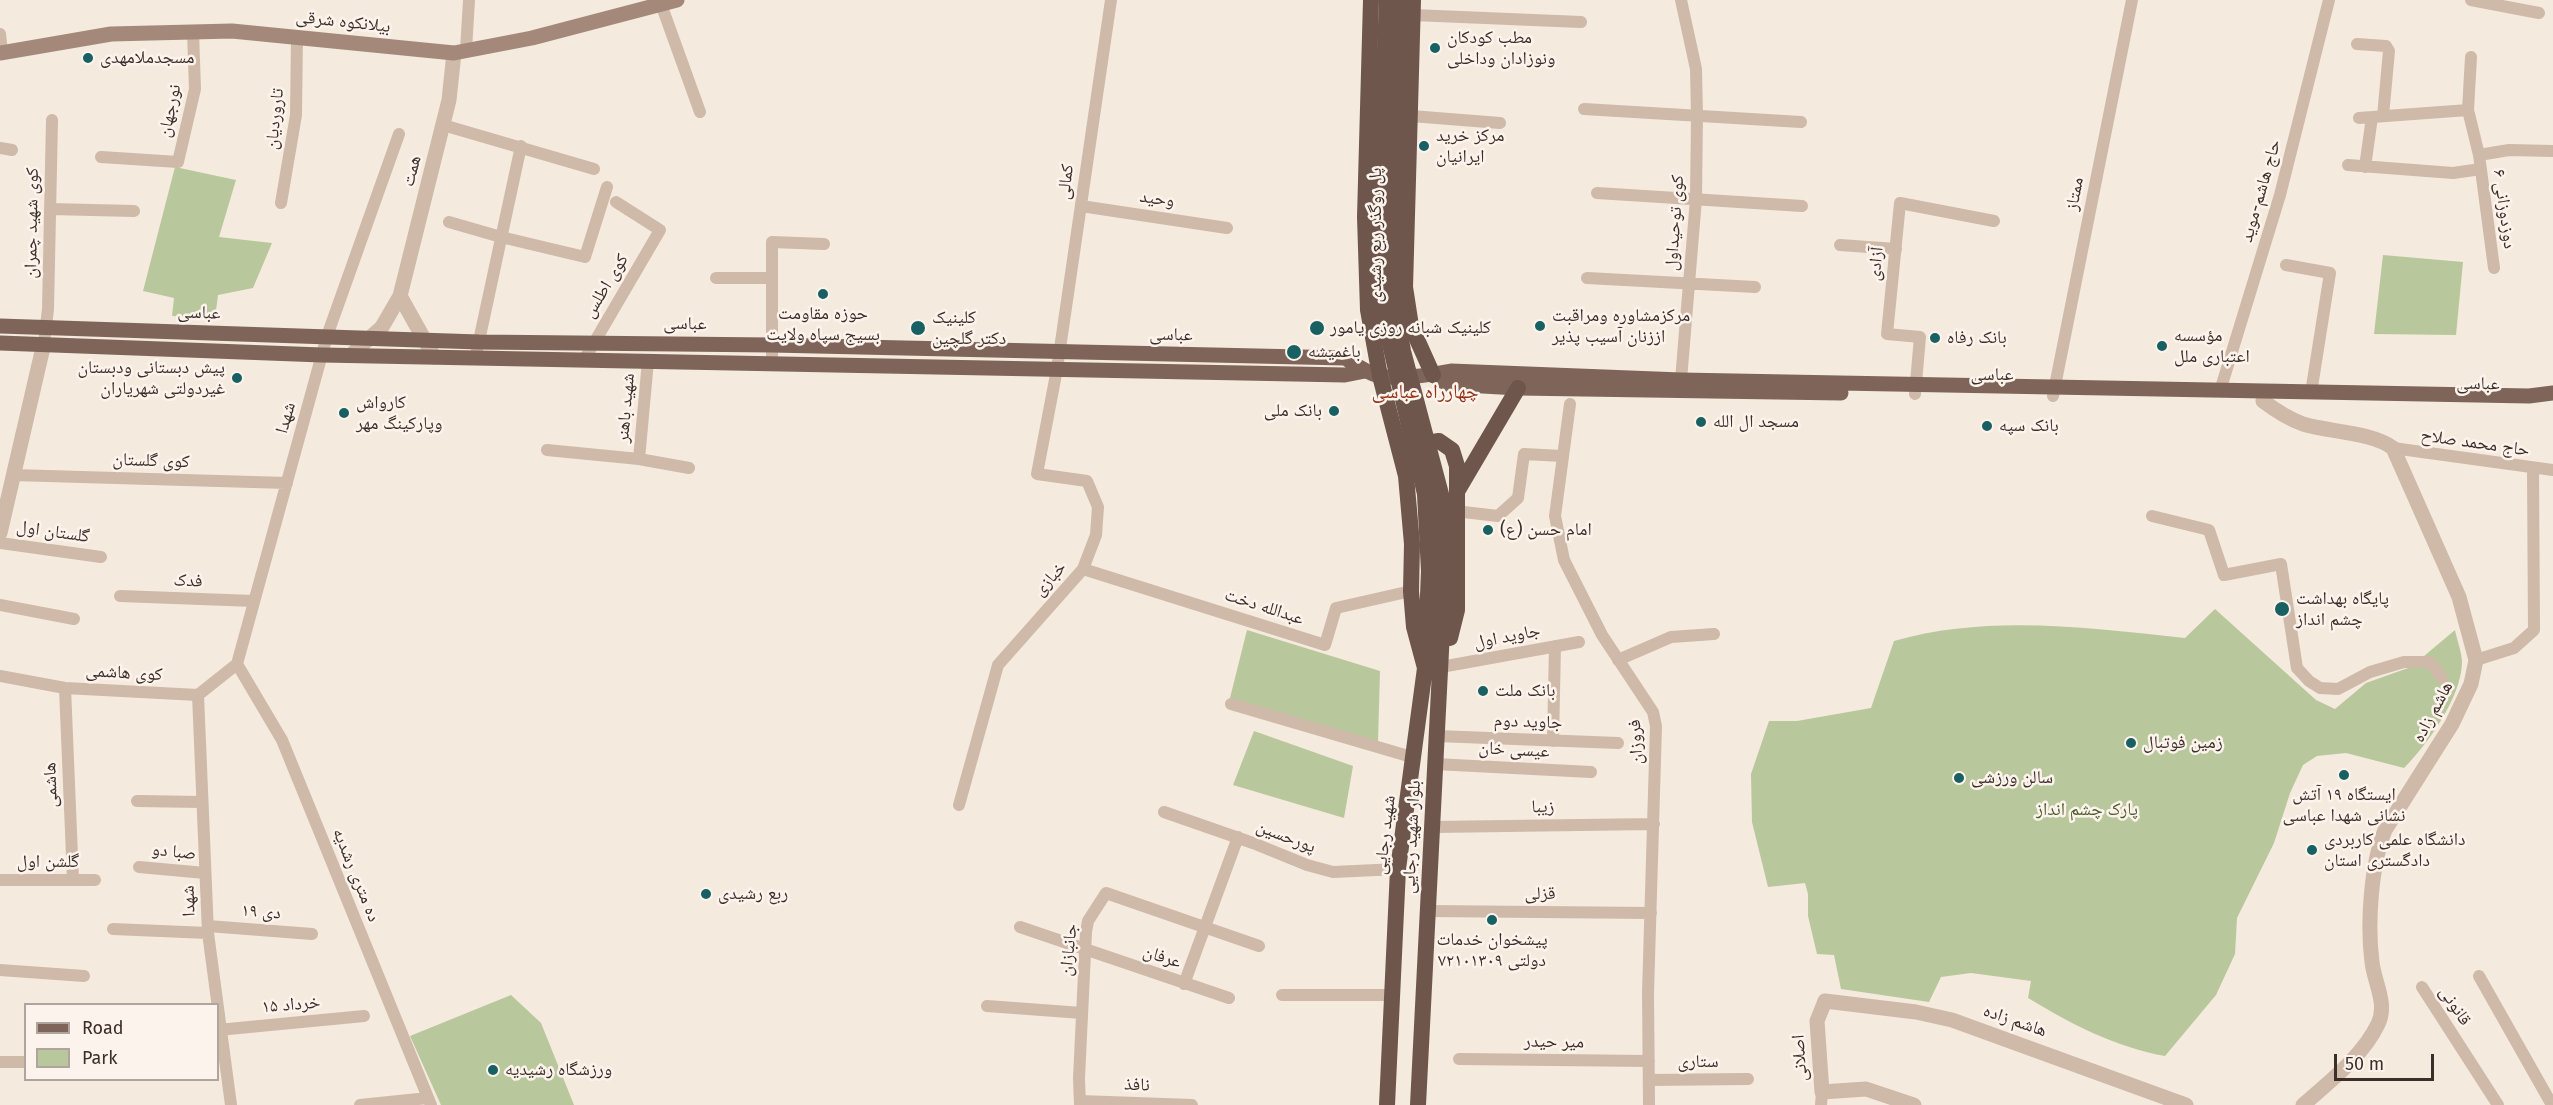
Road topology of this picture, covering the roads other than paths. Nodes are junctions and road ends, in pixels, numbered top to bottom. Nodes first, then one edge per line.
1 (469, 0) edge
2 (1111, 0) edge
3 (1371, 0) edge
4 (1387, 0) edge
5 (1400, 0) edge
6 (1681, 0) edge
7 (2132, 0) edge
8 (2329, 0) edge
9 (2471, 0) edge
10 (669, 2) edge
11 (638, 5) edge
12 (1413, 7) edge
13 (2539, 12) dead end
14 (1581, 22) dead end
15 (194, 32) junction
16 (0, 34) edge
17 (297, 38) junction
18 (2357, 44) dead end
19 (460, 52) junction
20 (1, 53) edge
21 (2471, 57) dead end
22 (1584, 109) dead end
23 (2468, 110) junction
24 (700, 112) dead end
25 (1411, 116) junction
26 (1697, 116) junction
27 (2378, 117) junction
28 (2359, 118) dead end
29 (52, 120) dead end
30 (1801, 122) dead end
31 (1500, 123) dead end
32 (443, 125) junction
33 (399, 134) dead end
34 (521, 146) junction
35 (2553, 151) edge
36 (2479, 155) junction
37 (101, 157) dead end
38 (1367, 159) junction
39 (1408, 161) junction
40 (2348, 165) dead end
41 (2365, 167) junction
42 (594, 169) dead end
43 (2481, 169) junction
44 (607, 187) dead end
45 (1597, 193) dead end
46 (1696, 199) junction
47 (616, 202) dead end
48 (281, 203) dead end
49 (1081, 206) junction
50 (1802, 206) dead end
51 (50, 209) junction
52 (134, 211) dead end
53 (1994, 221) dead end
54 (449, 222) dead end
55 (1227, 228) dead end
56 (501, 237) junction
57 (824, 244) dead end
58 (1840, 245) dead end
59 (1896, 249) junction
60 (2286, 265) dead end
61 (2494, 267) dead end
62 (716, 278) dead end
63 (772, 278) junction
64 (1587, 278) dead end
65 (1689, 281) junction
66 (1755, 287) dead end
67 (400, 296) junction
68 (0, 326) edge
69 (46, 327) junction
70 (327, 336) junction
71 (369, 338) junction
72 (423, 339) junction
73 (479, 342) junction
74 (594, 342) junction
75 (0, 343) edge
76 (44, 344) junction
77 (772, 345) junction
78 (1059, 352) junction
79 (322, 355) junction
80 (351, 355) junction
81 (434, 357) junction
82 (475, 357) junction
83 (584, 360) junction
84 (648, 361) junction
85 (772, 363) junction
86 (1057, 369) junction
87 (1373, 373) junction
88 (1433, 375) junction
89 (1680, 380) junction
90 (1518, 388) junction
91 (1915, 389) junction
92 (2220, 391) junction
93 (2054, 392) junction
94 (2311, 393) junction
95 (2553, 393) edge
96 (2553, 400) edge
97 (2263, 401) junction
98 (1570, 404) dead end
99 (2392, 448) junction
100 (547, 450) dead end
101 (1402, 454) junction
102 (1562, 456) junction
103 (639, 459) junction
104 (689, 468) dead end
105 (2533, 469) junction
106 (2553, 470) edge
107 (13, 475) junction
108 (286, 483) junction
109 (1456, 494) junction
110 (1455, 511) junction
111 (2152, 516) dead end
112 (0, 533) edge
113 (0, 543) edge
114 (101, 557) dead end
115 (1083, 569) junction
116 (1437, 571) junction
117 (1411, 591) junction
118 (120, 596) dead end
119 (254, 601) junction
120 (0, 606) edge
121 (74, 619) dead end
122 (1713, 634) dead end
123 (1580, 642) dead end
124 (1555, 646) junction
125 (1618, 660) junction
126 (2476, 660) junction
127 (237, 664) junction
128 (1433, 668) junction
129 (0, 676) edge
130 (2442, 678) dead end
131 (65, 688) junction
132 (198, 695) junction
133 (1231, 704) dead end
134 (1437, 736) junction
135 (1553, 741) junction
136 (1618, 743) dead end
137 (1415, 758) junction
138 (1435, 764) junction
139 (1591, 772) dead end
140 (137, 801) dead end
141 (202, 802) junction
142 (958, 805) dead end
143 (1164, 812) dead end
144 (1654, 824) junction
145 (1432, 827) junction
146 (1238, 837) junction
147 (139, 867) dead end
148 (1398, 869) junction
149 (205, 873) junction
150 (0, 880) edge
151 (73, 880) junction
152 (95, 880) dead end
153 (1428, 911) junction
154 (1651, 913) junction
155 (1020, 927) dead end
156 (1204, 928) junction
157 (113, 929) dead end
158 (208, 930) junction
159 (312, 934) dead end
160 (1259, 946) dead end
161 (1084, 951) junction
162 (0, 970) edge
163 (84, 976) dead end
164 (2479, 976) dead end
165 (1184, 984) junction
166 (2422, 987) dead end
167 (1282, 995) dead end
168 (1392, 995) junction
169 (1229, 998) dead end
170 (1825, 1000) joint
171 (217, 1003) edge
172 (987, 1006) dead end
173 (1082, 1013) junction
174 (364, 1016) dead end
175 (220, 1030) edge
176 (1459, 1059) dead end
177 (1649, 1061) junction
178 (0, 1062) edge
179 (24, 1062) edge
180 (1748, 1079) dead end
181 (1649, 1080) junction
182 (1822, 1099) edge
183 (430, 1102) edge
184 (1080, 1103) edge
185 (231, 1105) edge
186 (360, 1105) edge
187 (1192, 1105) edge
188 (1387, 1105) edge
189 (1418, 1105) edge
190 (1649, 1105) edge
191 (1914, 1105) edge
192 (2186, 1105) edge
193 (2303, 1105) edge
194 (2498, 1105) edge
195 (2552, 1105) edge

1 - 19 street
2 - 49 street, کمالی
3 - 38 highway
4 - 116 highway, پل روگذر ربع رشیدی, bridge
5 - 116 highway, پل روگذر ربع رشیدی, bridge
6 - 26 street, کوی توحیداول
7 - 93 street, ممتاز
8 - 92 street, حاج هاشم-موید
9 - 13 street
10 - 11 main road, بیلانکوه شرقی
10 - 24 street
11 - 19 main road, بیلانکوه شرقی
12 - 14 street
12 - 25 highway
15 - 17 main road, بیلانکوه شرقی
15 - 20 main road, بیلانکوه شرقی
15 - 37 street, نورجهان
16 - 20 street
17 - 19 main road, بیلانکوه شرقی
17 - 48 street, تاروردیان
18 - 27 street
19 - 32 street, همت
21 - 23 street, دوزدوزانی ۶
22 - 26 street
23 - 27 street
23 - 36 street, دوزدوزانی ۶
25 - 31 street
25 - 39 highway
26 - 30 street
26 - 46 street, کوی توحیداول
27 - 28 street
27 - 41 street
29 - 51 street, کوی شهید چمران
32 - 34 street
32 - 67 street, همت
33 - 70 street, شهدا
34 - 42 street
34 - 56 street
35 - 36 street
36 - 43 street, دوزدوزانی ۶
38 - 39 highway
38 - 87 highway
39 - 88 highway
40 - 41 street
41 - 43 street
43 - 61 street, دوزدوزانی ۶
44 - 56 street
45 - 46 street
46 - 50 street
46 - 65 street, کوی توحیداول
47 - 74 street, کوی اطلس
49 - 55 street, وحید
49 - 78 street, کمالی
51 - 52 street
51 - 69 street, کوی شهید چمران
53 - 59 street, آزادی
54 - 56 street
56 - 73 street
57 - 63 street
58 - 59 street
59 - 91 street, آزادی
60 - 94 street
62 - 63 street
63 - 77 street
64 - 65 street
65 - 66 street
65 - 89 street, کوی توحیداول
67 - 71 street, همت
67 - 72 street
68 - 69 main road, عباسى
69 - 70 main road, عباسى
69 - 76 street, کوی شهید چمران
70 - 71 main road, عباسى
70 - 79 street, شهدا
71 - 72 main road, عباسى
71 - 80 street, همت
72 - 73 main road, عباسى
72 - 81 street
73 - 74 main road, عباسى
73 - 82 street
74 - 77 main road, عباسى
74 - 83 street, کوی اطلس
75 - 76 main road, عباسى
76 - 79 main road, عباسى
76 - 107 street
77 - 78 main road, عباسى
77 - 85 street
78 - 86 street, کمالی
78 - 87 main road, عباسى
79 - 80 main road, عباسى
79 - 108 street, شهدا
80 - 81 main road, عباسى
81 - 82 main road, عباسى
82 - 83 main road, عباسى
83 - 84 main road, عباسى
84 - 85 main road, عباسى
84 - 103 street, شهید باهنر
85 - 86 main road, عباسى
86 - 87 main road, عباسى
86 - 115 street, خبازی
87 - 88 main road, عباسى
87 - 101 highway
88 - 89 main road, عباسى
88 - 90 main road, عباسى
89 - 91 main road, عباسى
90 - 91 main road, عباسى
90 - 109 highway
91 - 93 main road, عباسى
92 - 93 main road, عباسى
92 - 94 main road, عباسى
93 - 97 main road, عباسى
94 - 95 main road, عباسى
96 - 97 main road, عباسى
97 - 99 street
98 - 102 street, فروزان
99 - 105 street, حاج محمد صلاح
99 - 126 street, هاشم زاده
100 - 103 street, شهید باهنر
101 - 109 highway
101 - 117 highway
102 - 110 street
102 - 125 street, فروزان
103 - 104 street, شهید باهنر
105 - 106 street, حاج محمد صلاح
105 - 126 street
107 - 108 street, کوی گلستان
107 - 112 street
108 - 119 street, شهدا
109 - 110 highway
110 - 128 highway
111 - 130 street
113 - 114 street, گلستان اول
115 - 117 street, عبدالله دخت
115 - 142 street, خبازی
116 - 128 highway, بلوار شهید رجایی
117 - 128 highway
118 - 119 street, فدک
119 - 127 street, شهدا
120 - 121 street
122 - 125 street
123 - 124 street, جاوید اول
124 - 128 street, جاوید اول
124 - 135 street
125 - 144 street, فروزان
126 - 193 street, هاشم زاده
127 - 132 street
127 - 183 street, ده متری رشدیه
128 - 134 highway, بلوار شهید رجایی
128 - 137 highway, شهید رجایی
129 - 131 street, کوی هاشمی
131 - 132 street, کوی هاشمی
131 - 151 street, هاشمی
132 - 141 street, شهدا
133 - 137 street
134 - 135 street, جاوید دوم
134 - 138 highway, بلوار شهید رجایی
135 - 136 street, جاوید دوم
137 - 148 highway, شهید رجایی
138 - 139 street, عیسی خان
138 - 145 highway, بلوار شهید رجایی
140 - 141 street
141 - 149 street, شهدا
143 - 146 street, پورحسین
144 - 145 street, زیبا
144 - 154 street, فروزان
145 - 153 highway, بلوار شهید رجایی
146 - 148 street, پورحسین
146 - 156 street
147 - 149 street, صبا دو
148 - 168 highway, شهید رجایی
149 - 158 street, شهدا
150 - 151 street, گلشن اول
151 - 152 street, گلشن اول
153 - 154 street, قزلی
153 - 189 highway, بلوار شهید رجایی
154 - 177 street, فروزان
155 - 161 street, عرفان
156 - 160 street, جانبازان
156 - 161 street, جانبازان
156 - 165 street
157 - 158 street, ۱۹ دی
158 - 159 street, ۱۹ دی
158 - 171 street, شهدا
161 - 165 street, عرفان
161 - 173 street, جانبازان
162 - 163 street
164 - 195 street
165 - 169 street, عرفان
166 - 194 street, قانونی
167 - 168 street
168 - 188 highway, شهید رجایی
170 - 182 street, اصلانی
170 - 192 street, هاشم زاده
172 - 173 street
173 - 184 street, جانبازان
174 - 175 street, ۱۵ خرداد
175 - 185 street, شهدا
176 - 177 street, میر حیدر
177 - 181 street, فروزان
178 - 179 street
180 - 181 street, ستاری
181 - 190 street, فروزان
182 - 191 street, اصلانی
183 - 186 street
184 - 187 street, نافذ

